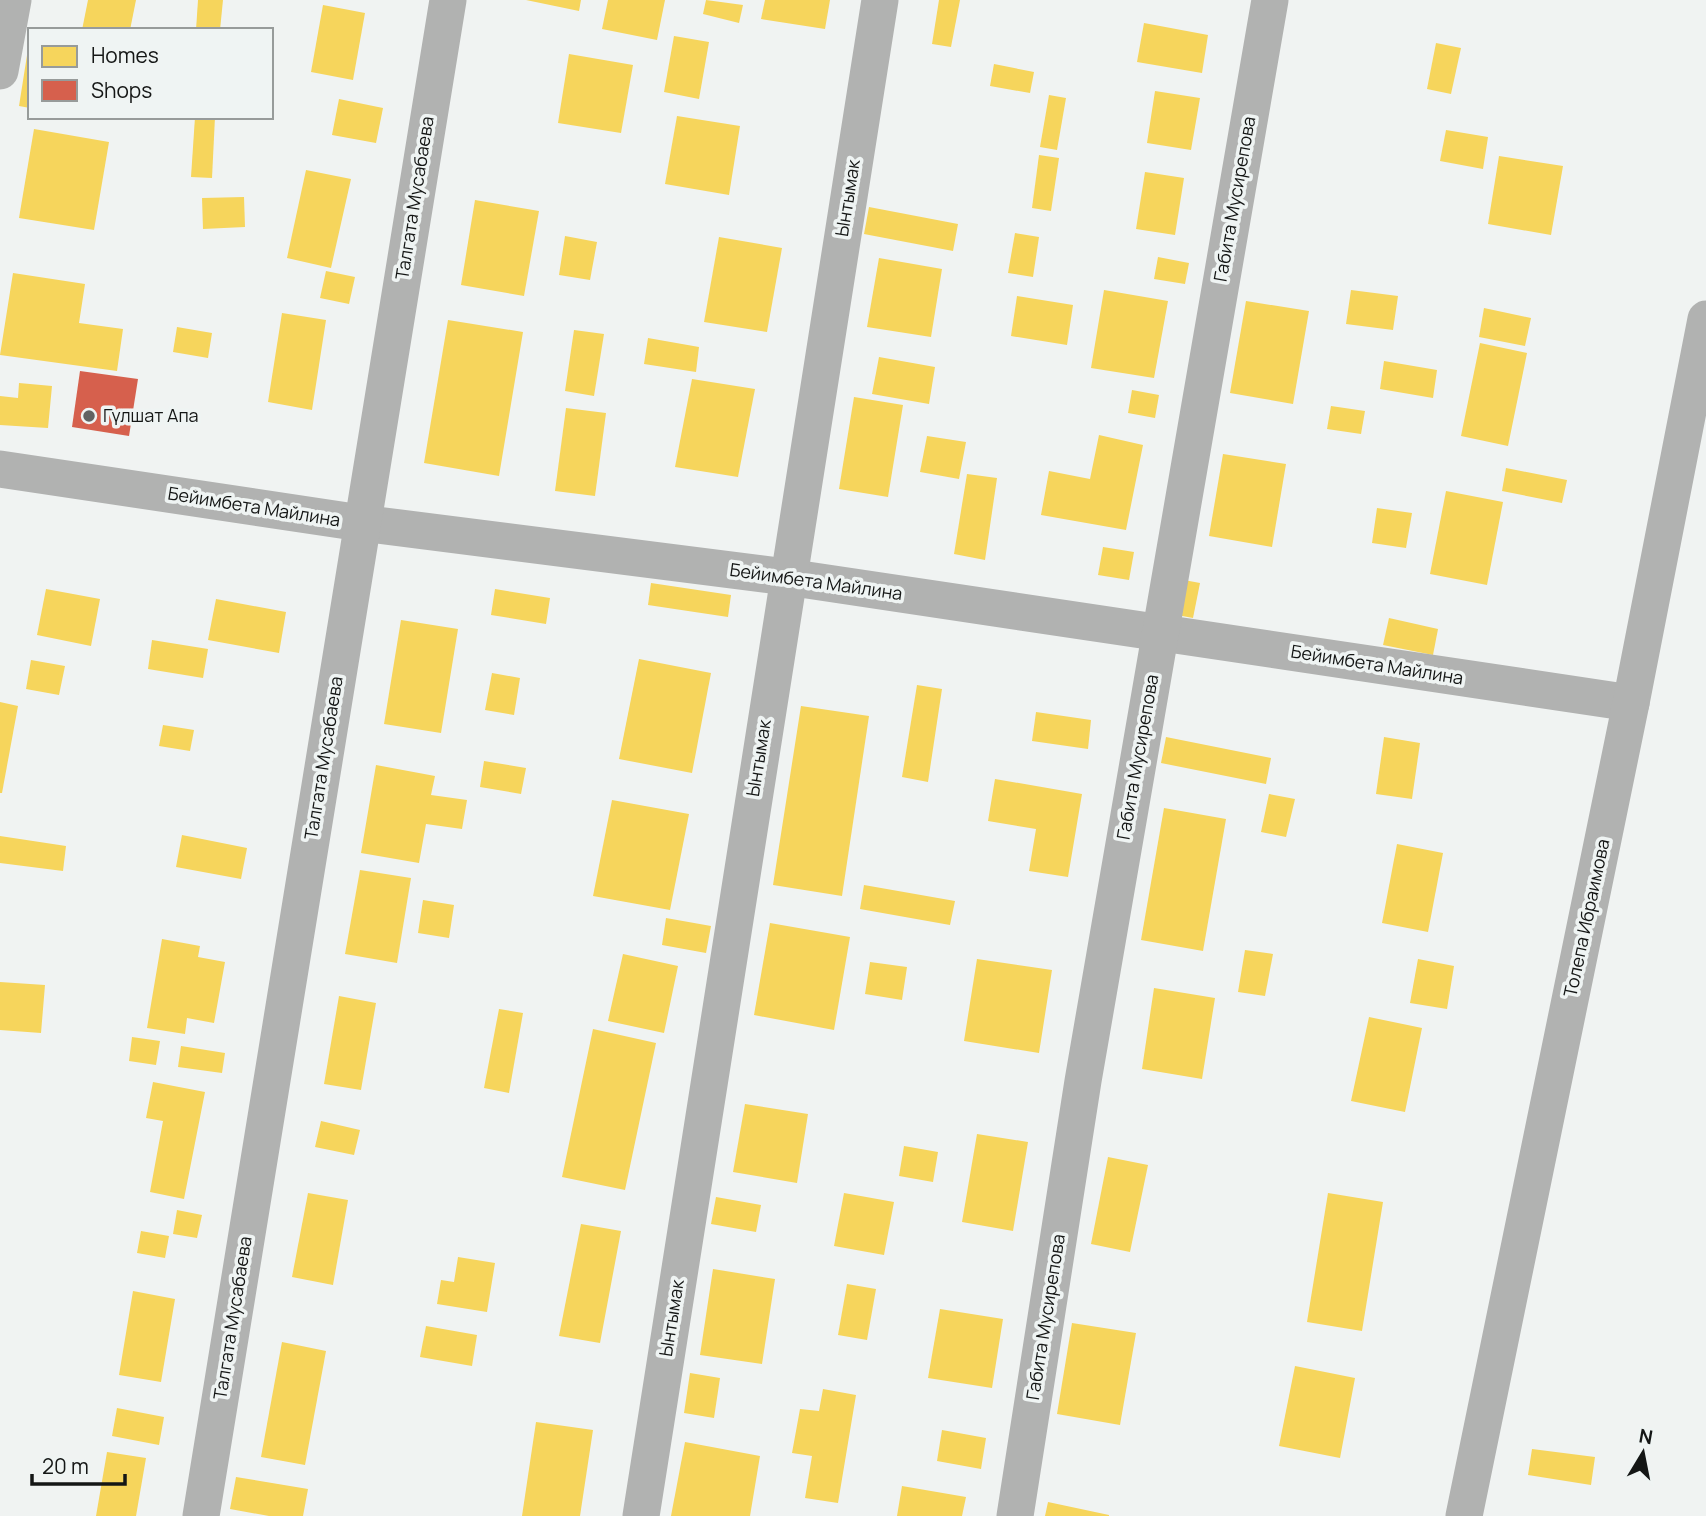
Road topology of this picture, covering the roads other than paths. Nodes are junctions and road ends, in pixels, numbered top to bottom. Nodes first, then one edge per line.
1 (448, 0) edge
2 (880, 0) edge
3 (1270, 0) edge
4 (7, 6) edge
5 (0, 71) edge
6 (1706, 319) edge
7 (0, 469) edge
8 (362, 523) junction
9 (788, 577) junction
10 (1159, 632) junction
11 (1631, 703) junction
12 (201, 1516) edge
13 (641, 1516) edge
14 (1015, 1516) edge
15 (1464, 1516) edge

1 - 8 street, Талгата Мусабаева
2 - 9 street, Ынтымак
3 - 10 street, Габита Мусирепова
4 - 5 street
6 - 11 street, Толепа Ибраимова
7 - 8 street, Бейимбета Майлина
8 - 9 street, Бейимбета Майлина
8 - 12 street, Талгата Мусабаева
9 - 10 street, Бейимбета Майлина
9 - 13 street, Ынтымак
10 - 11 street, Бейимбета Майлина
10 - 14 street, Габита Мусирепова
11 - 15 street, Толепа Ибраимова

